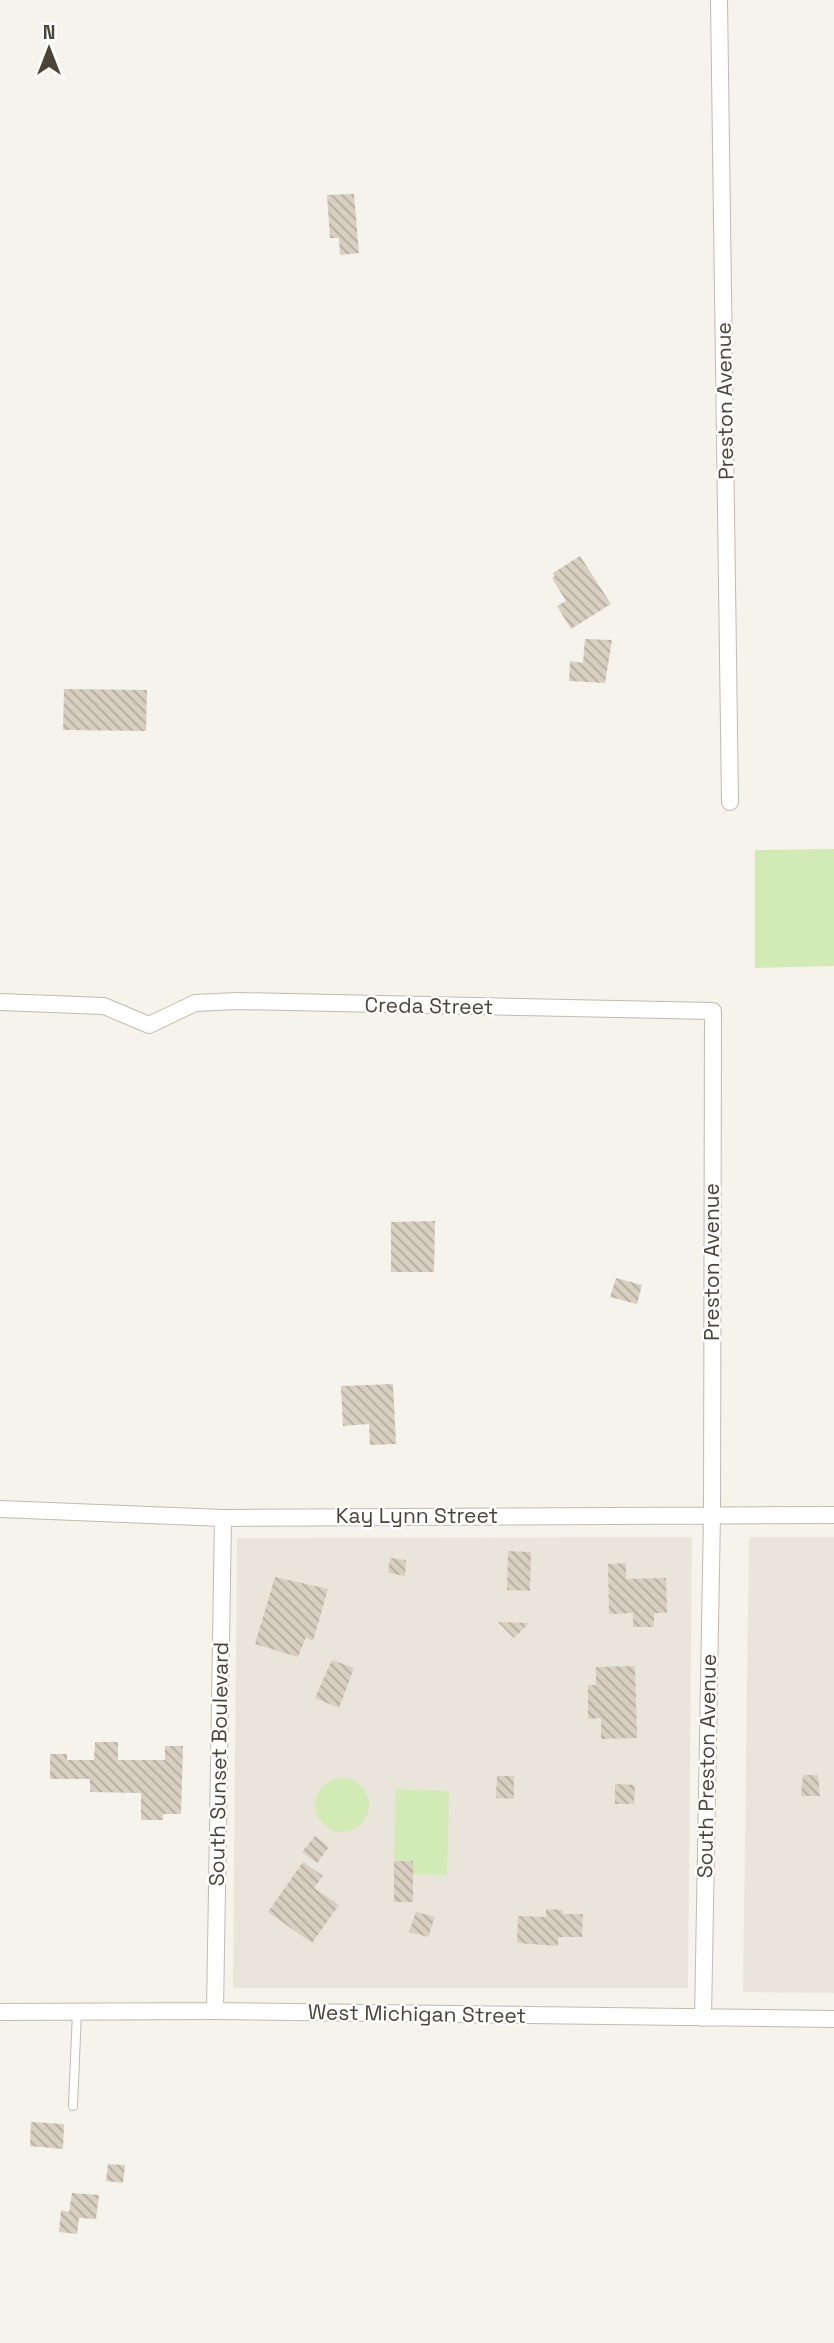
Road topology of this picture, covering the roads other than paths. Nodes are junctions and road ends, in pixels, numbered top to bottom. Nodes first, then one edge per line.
1 (719, 0) edge
2 (730, 802) dead end
3 (0, 1002) edge
4 (713, 1011) joint
5 (0, 1509) edge
6 (712, 1514) junction
7 (834, 1514) edge
8 (223, 1518) junction
9 (77, 2011) junction
10 (215, 2011) junction
11 (0, 2012) edge
12 (703, 2018) junction
13 (834, 2018) edge
14 (73, 2106) dead end

1 - 2 street, Preston Avenue
3 - 4 street, Creda Street
4 - 6 street, Preston Avenue
5 - 8 street, Kay Lynn Street
6 - 7 street, Kay Lynn Street
6 - 8 street, Kay Lynn Street
6 - 12 street, South Preston Avenue
8 - 10 street, South Sunset Boulevard
9 - 10 street, West Michigan Street
9 - 11 street, West Michigan Street
9 - 14 lane
10 - 12 street, West Michigan Street
12 - 13 street, West Michigan Street

